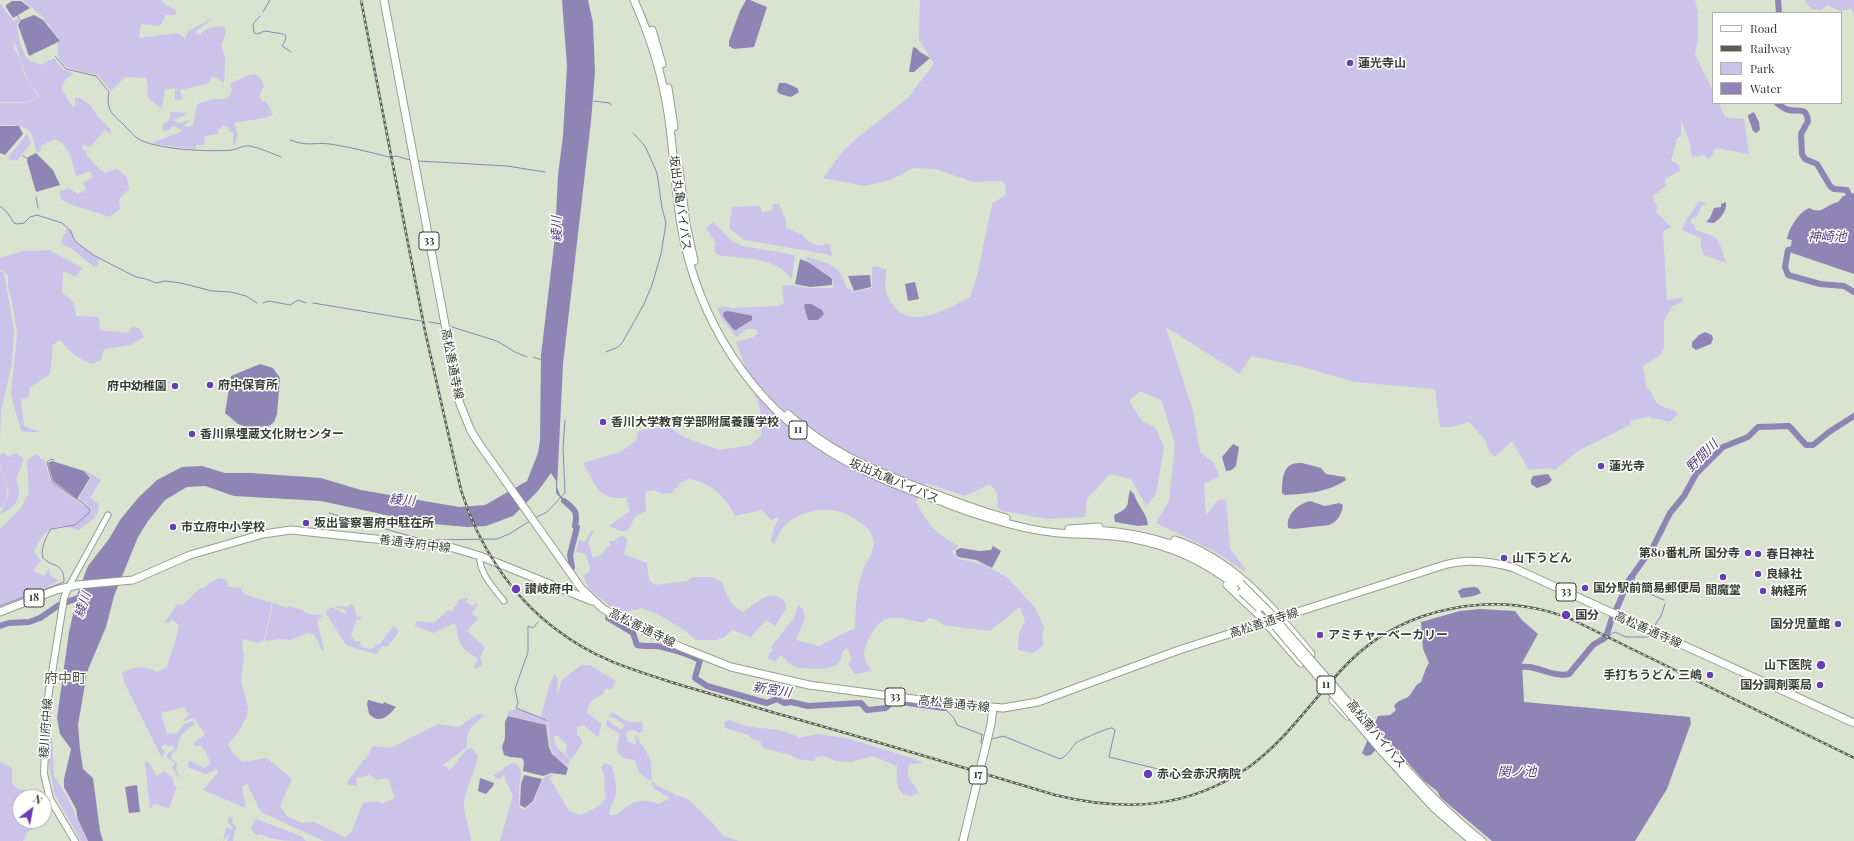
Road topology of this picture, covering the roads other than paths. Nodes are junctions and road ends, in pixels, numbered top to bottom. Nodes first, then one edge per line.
1 (384, 0) edge
2 (634, 0) edge
3 (640, 0) edge
4 (108, 515) dead end
5 (1069, 529) junction
6 (1059, 533) junction
7 (480, 556) junction
8 (1238, 584) junction
9 (69, 586) junction
10 (581, 588) junction
11 (576, 596) junction
12 (504, 601) dead end
13 (594, 602) junction
14 (0, 612) edge
15 (1274, 620) junction
16 (993, 708) junction
17 (1854, 723) edge
18 (1383, 747) junction
19 (75, 841) edge
20 (963, 841) edge
21 (1472, 841) edge
22 (1482, 841) edge

1 - 10 main road, 高松善通寺線 / 33
2 - 6 main road, 坂出丸亀バイパス / 11
3 - 5 main road, 坂出丸亀バイパス / 11
4 - 9 street
5 - 8 main road, 坂出丸亀バイパス / 11
5 - 15 main road
6 - 8 main road, 坂出丸亀バイパス / 11
6 - 15 main road, 11
7 - 9 main road, 善通寺府中線 / 18
7 - 11 main road, 善通寺府中線 / 18
7 - 12 street
8 - 15 main road, 坂出丸亀バイパス / 11, bridge
9 - 14 main road, 善通寺府中線 / 18
9 - 19 main road, 綾川府中線
10 - 11 main road
10 - 13 main road, 高松善通寺線 / 33
11 - 13 main road, 善通寺府中線 / 18
13 - 16 main road, 高松善通寺線 / 33
15 - 16 main road, 高松善通寺線 / 33
15 - 17 main road, 高松善通寺線 / 33
15 - 18 main road, 高松南バイパス / 11, bridge
15 - 18 main road, 11, bridge
15 - 18 main road, 11, bridge
16 - 20 main road, 17
18 - 21 main road, 高松南バイパス / 11
18 - 22 main road, 高松南バイパス / 11

